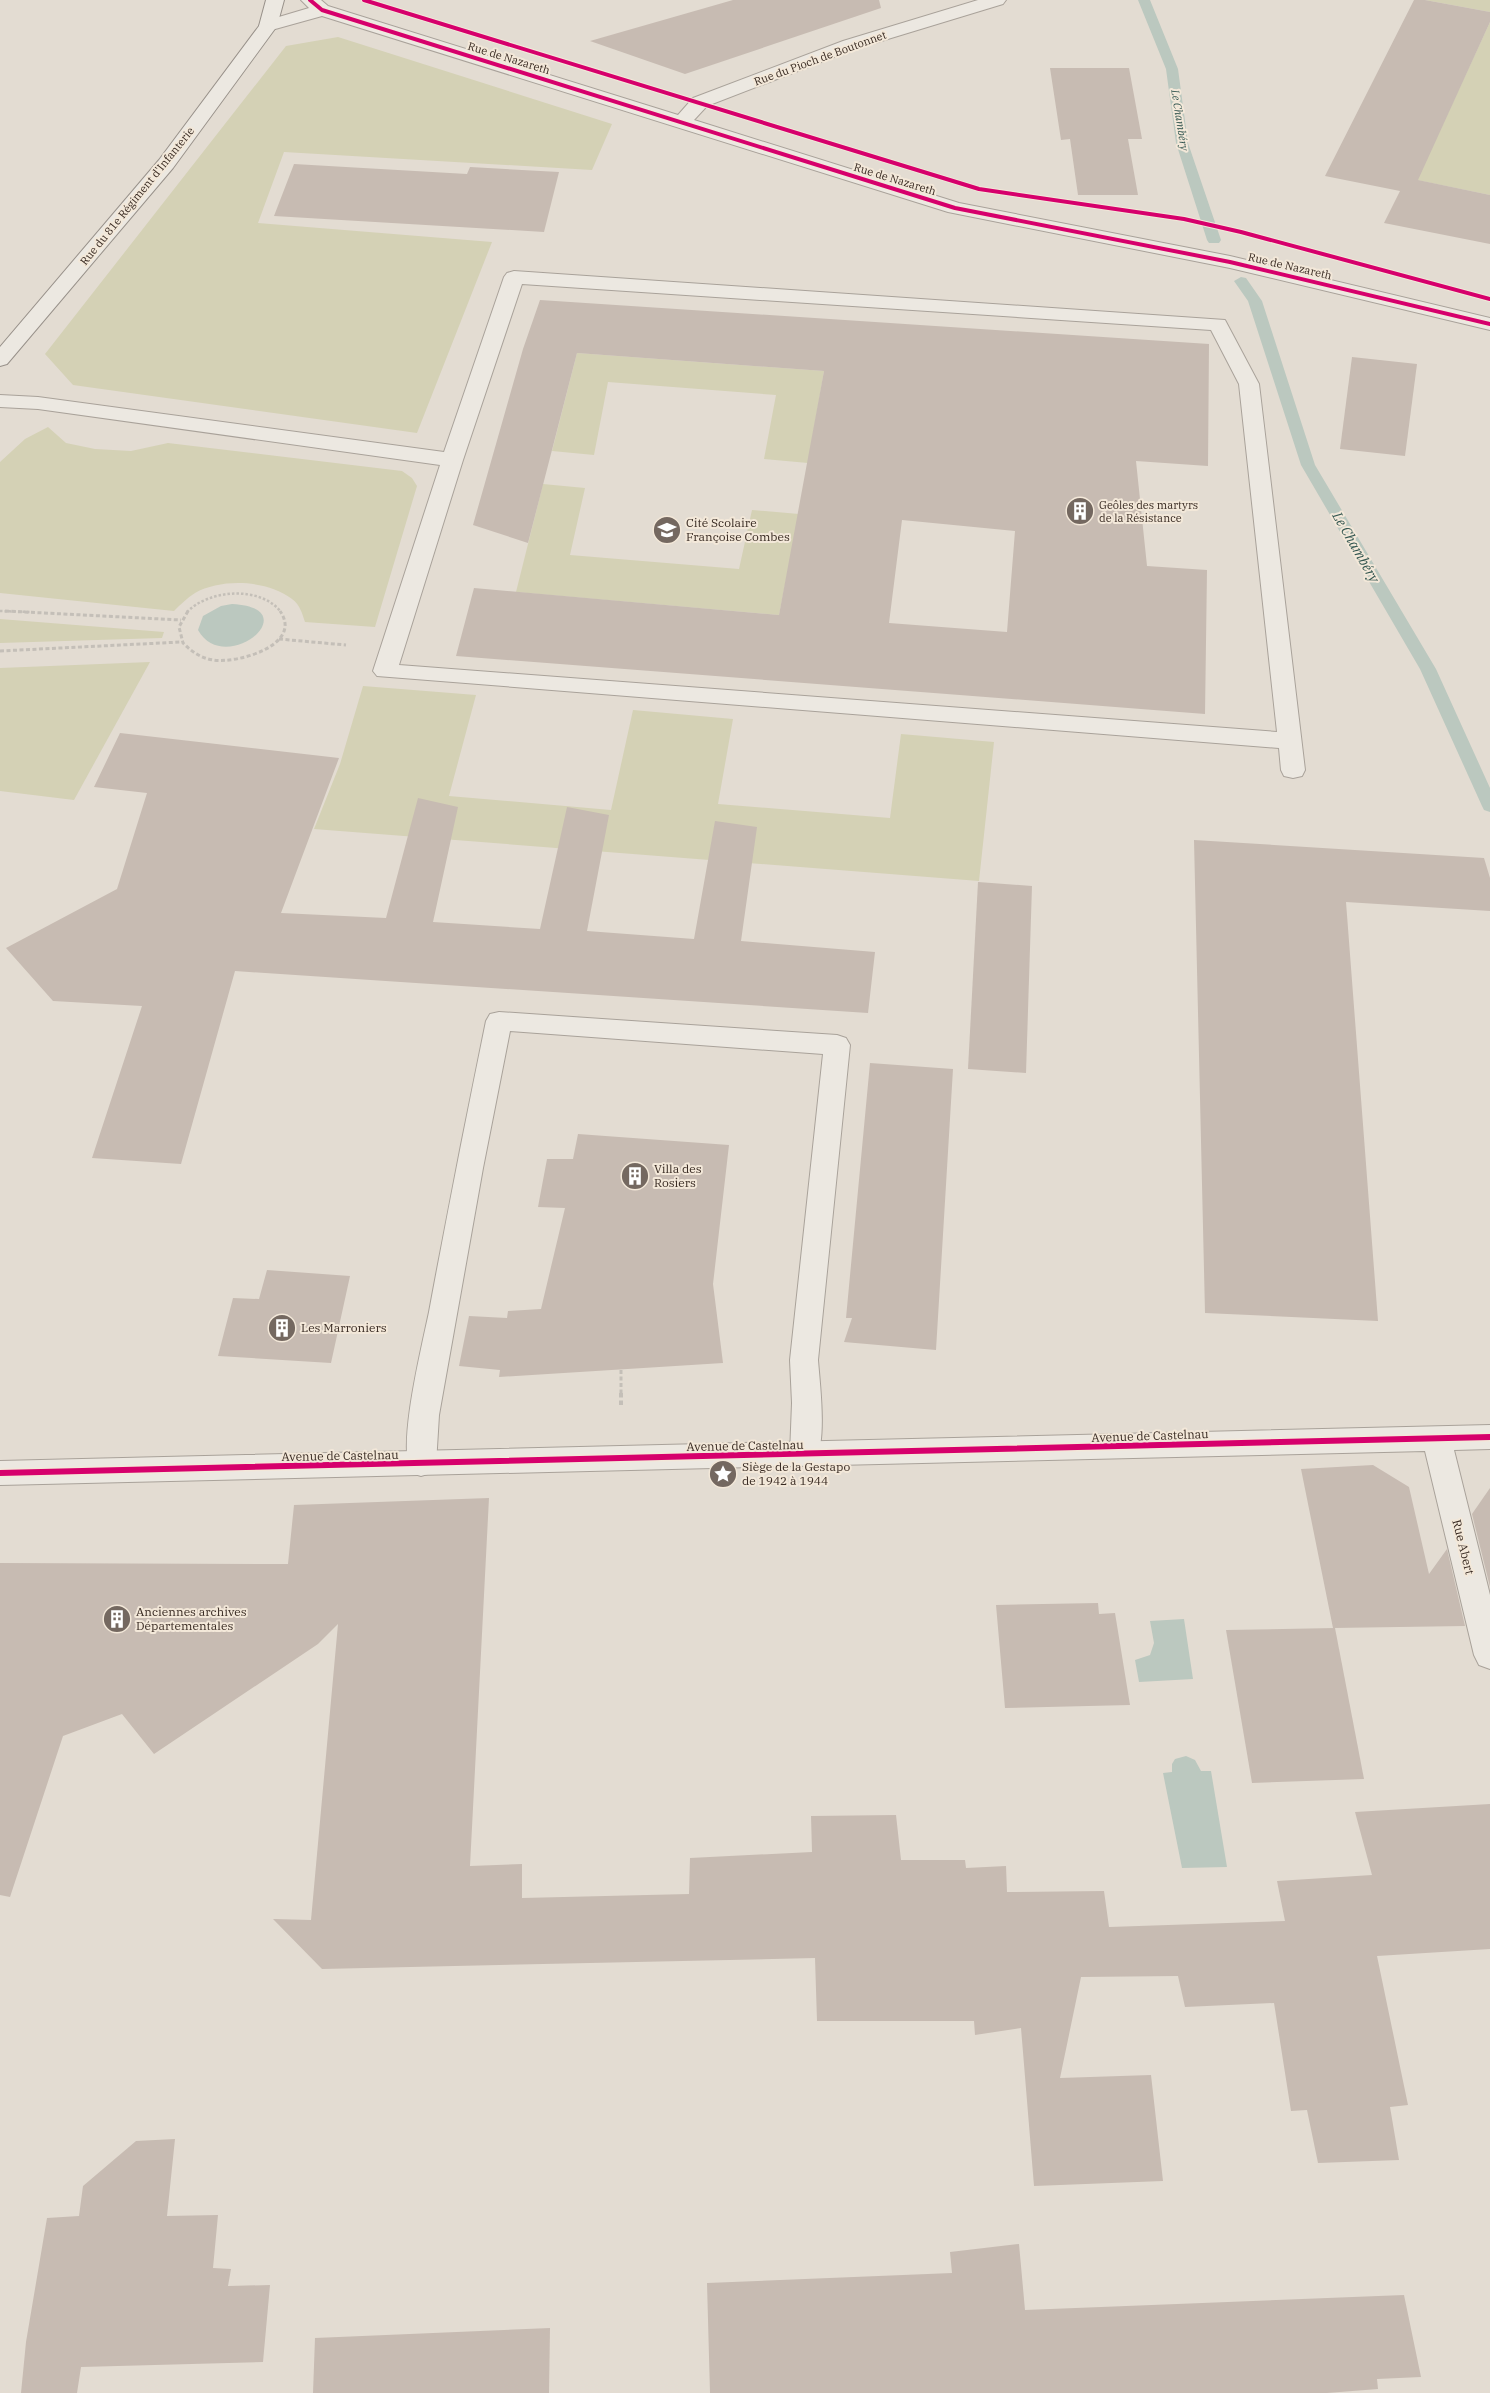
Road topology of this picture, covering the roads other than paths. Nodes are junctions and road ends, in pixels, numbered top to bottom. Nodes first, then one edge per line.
1 (274, 0) edge
2 (997, 0) edge
3 (316, 5) edge
4 (268, 26) junction
5 (681, 123) junction
6 (1490, 324) edge
7 (0, 360) edge
8 (0, 401) edge
9 (452, 460) junction
10 (1290, 741) junction
11 (1293, 770) dead end
12 (1490, 1437) edge
13 (1437, 1438) junction
14 (805, 1454) junction
15 (422, 1464) junction
16 (0, 1473) edge
17 (1490, 1655) edge

1 - 4 street, Rue du 81e Régiment d'Infanterie
2 - 5 street, Rue du Pioch de Boutonnet
3 - 4 street
3 - 5 street, Rue de Nazareth
4 - 7 street, Rue du 81e Régiment d'Infanterie
5 - 6 street, Rue de Nazareth
8 - 9 street
9 - 10 street
9 - 10 street
10 - 11 street
12 - 13 street, Avenue de Castelnau
13 - 14 street, Avenue de Castelnau
13 - 17 street, Rue Abert
14 - 15 street, Avenue de Castelnau
14 - 15 street
15 - 16 street, Avenue de Castelnau

